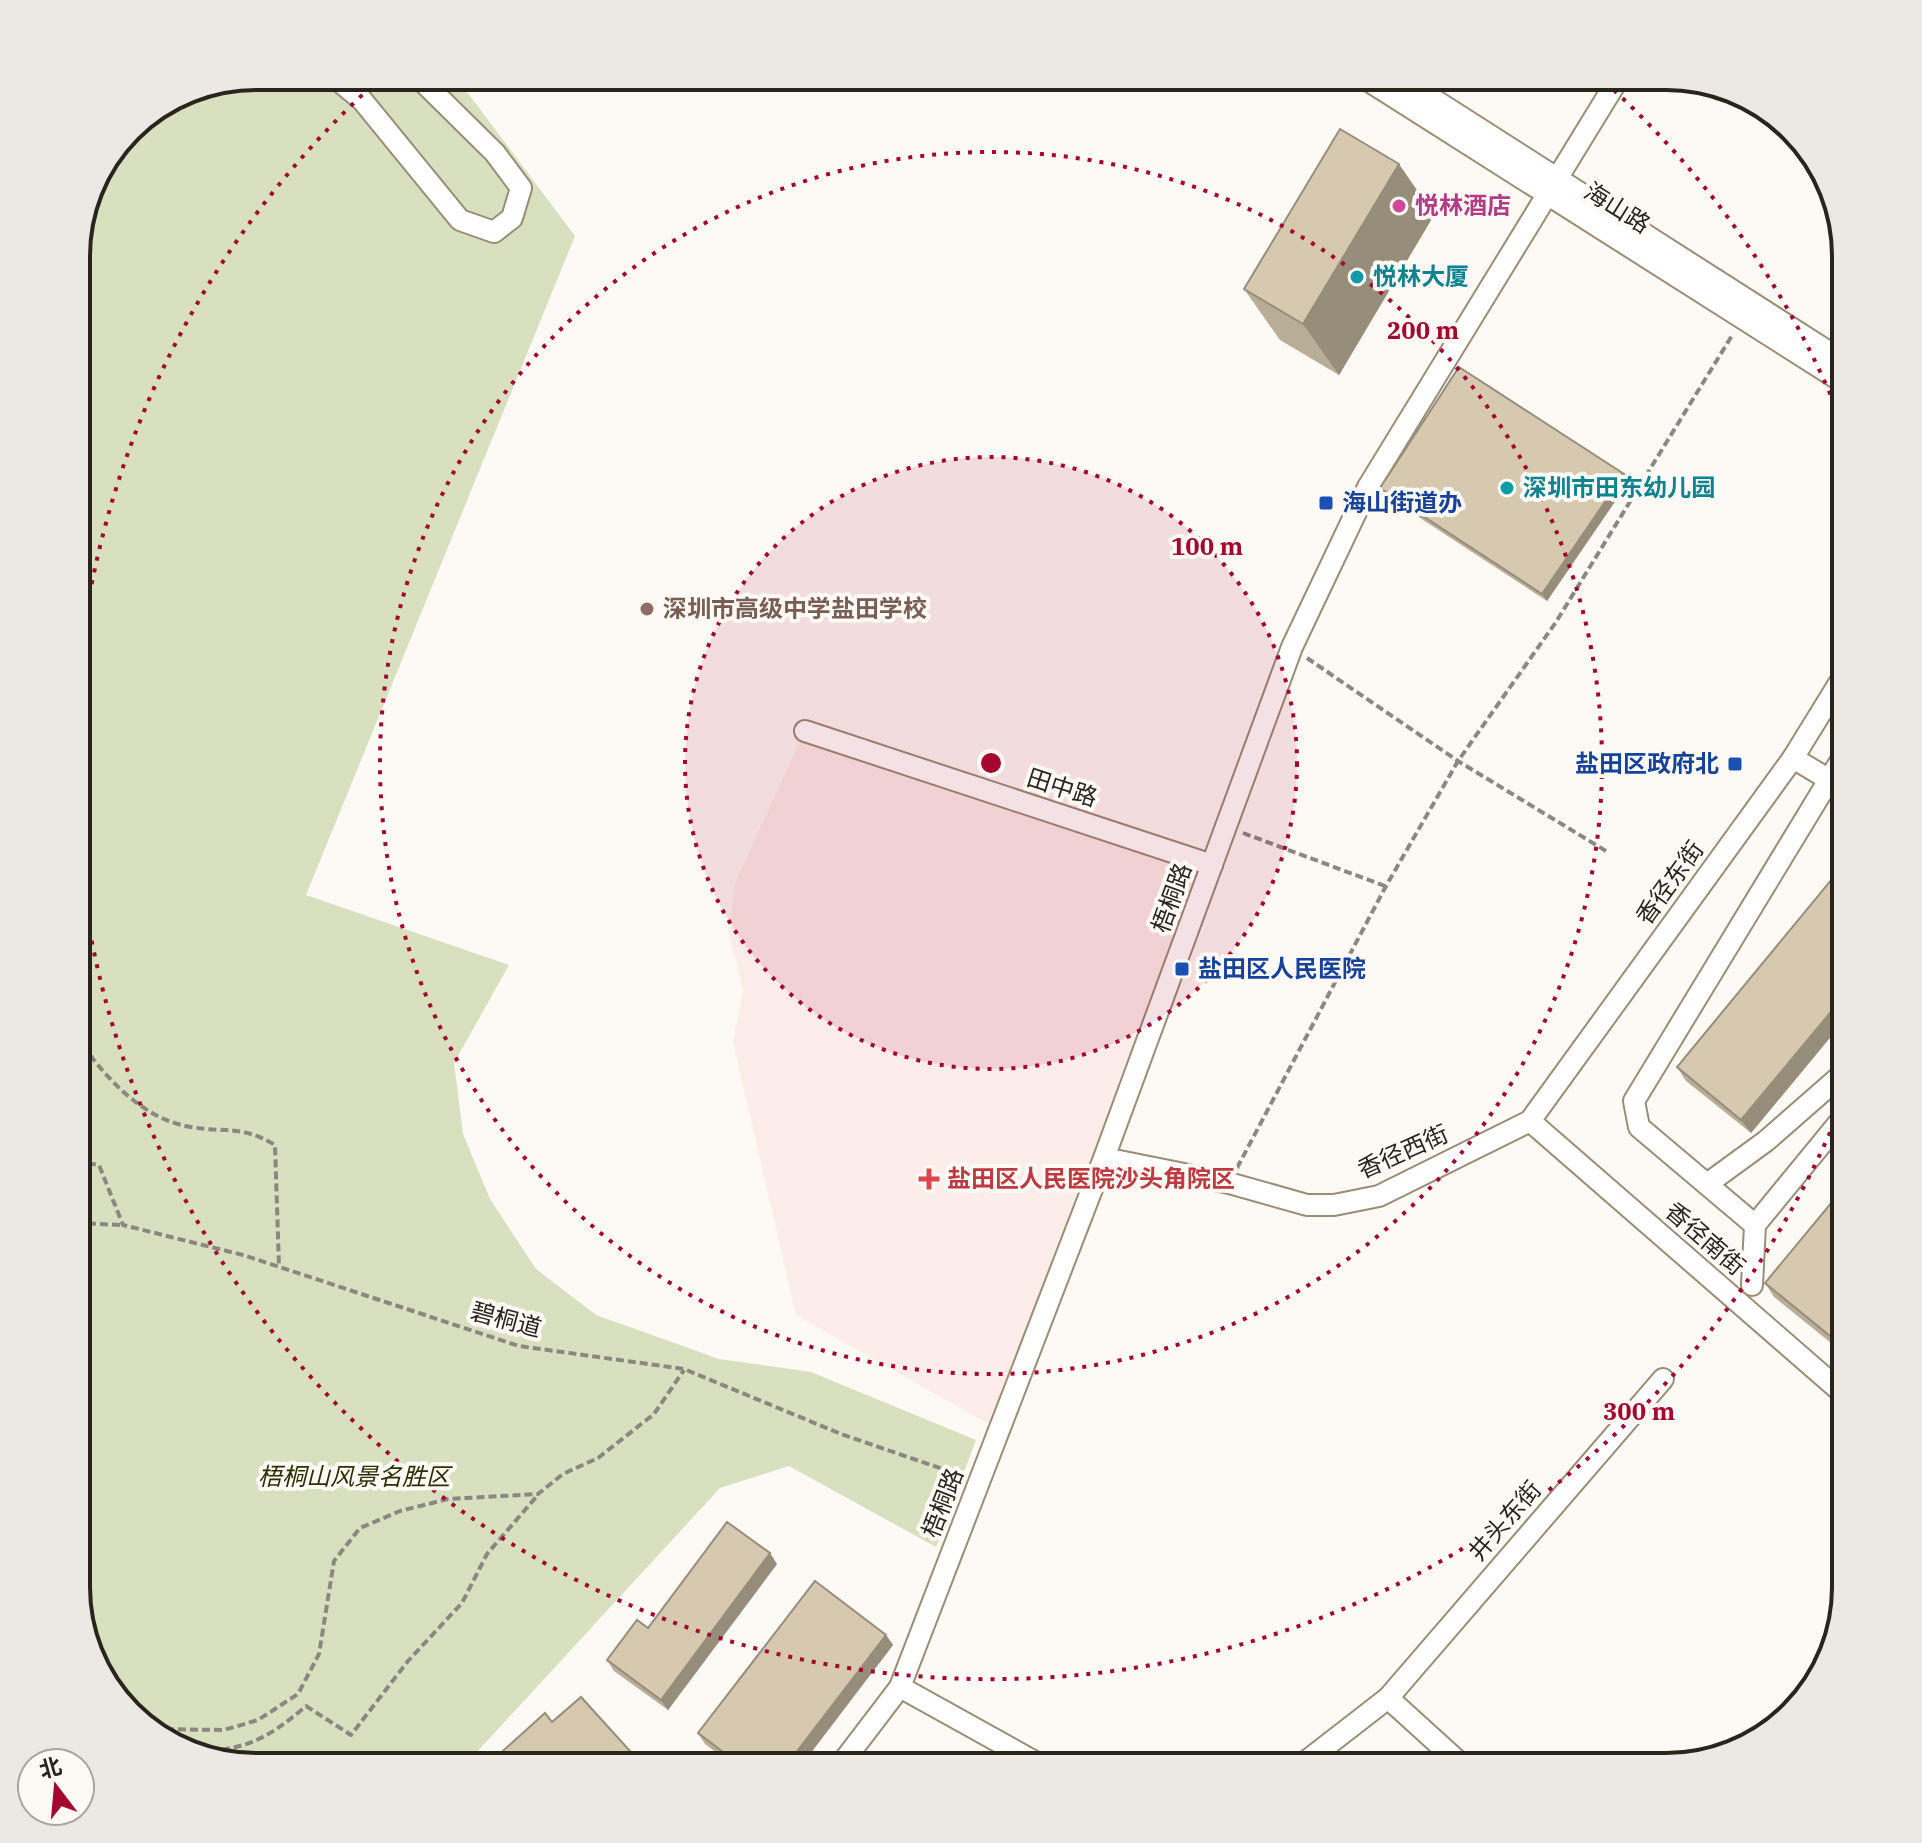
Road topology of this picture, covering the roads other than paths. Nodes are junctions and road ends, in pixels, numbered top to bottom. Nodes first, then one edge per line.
1 (350, 90) edge
2 (431, 90) edge
3 (1385, 90) edge
4 (1417, 90) edge
5 (1611, 90) edge
6 (1552, 187) junction
7 (1832, 355) edge
8 (1832, 375) edge
9 (1832, 695) edge
10 (805, 731) dead end
11 (1793, 758) junction
12 (1832, 773) edge
13 (1828, 779) junction
14 (1212, 865) junction
15 (1832, 1083) edge
16 (1530, 1121) junction
17 (1832, 1131) edge
18 (1104, 1158) junction
19 (1707, 1184) junction
20 (1755, 1225) junction
21 (1752, 1285) dead end
22 (1663, 1379) dead end
23 (1832, 1384) edge
24 (900, 1687) junction
25 (1388, 1698) junction
26 (850, 1753) edge
27 (1019, 1753) edge
28 (1317, 1753) edge
29 (1449, 1753) edge

1 - 2 street
3 - 6 street, 海山路
4 - 6 street, 海山路
5 - 6 street, 梧桐路
6 - 7 street, 海山路
6 - 8 street, 海山路
6 - 14 street, 梧桐路
9 - 11 street, 香径东街
10 - 14 street, 田中路
11 - 13 street
11 - 16 street, 香径东街
12 - 13 street
13 - 19 street
14 - 18 street, 梧桐路
15 - 19 street
16 - 18 street, 香径西街
16 - 23 street, 香径南街
17 - 20 street
18 - 24 street, 梧桐路
19 - 20 street
20 - 21 street
22 - 25 street, 井头东街
24 - 26 street, 梧桐路
24 - 27 street
25 - 28 street, 井头东街
25 - 29 street

